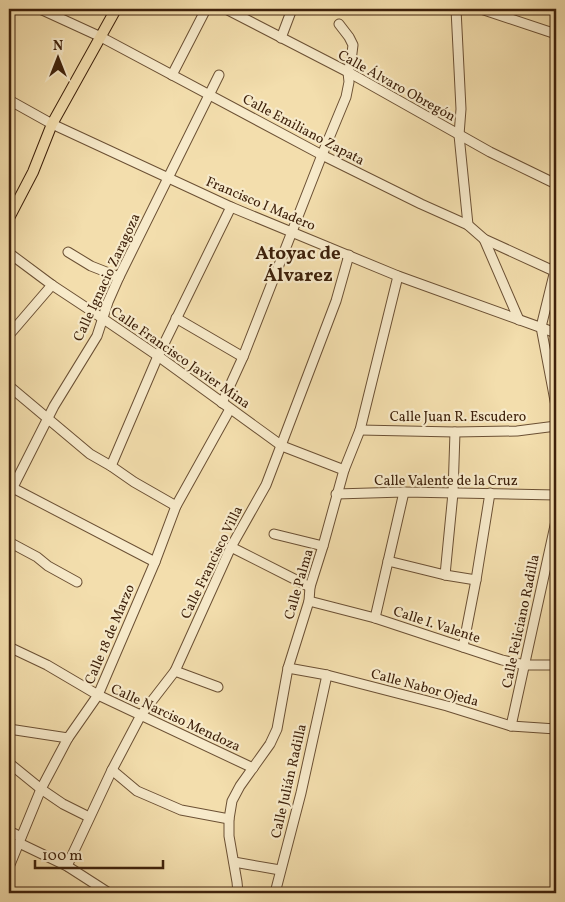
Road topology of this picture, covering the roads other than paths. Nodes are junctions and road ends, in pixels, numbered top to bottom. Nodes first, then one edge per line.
1 (40, 9) edge
2 (116, 9) edge
3 (206, 9) edge
4 (226, 9) edge
5 (292, 9) edge
6 (456, 9) edge
7 (480, 9) edge
8 (339, 24) dead end
9 (556, 34) edge
10 (101, 37) junction
11 (281, 38) junction
12 (348, 72) junction
13 (172, 75) junction
14 (219, 76) dead end
15 (210, 94) junction
16 (9, 100) edge
17 (52, 124) junction
18 (459, 135) junction
19 (322, 155) junction
20 (168, 178) junction
21 (556, 184) edge
22 (232, 206) junction
23 (9, 218) edge
24 (468, 226) junction
25 (292, 232) junction
26 (484, 239) junction
27 (68, 252) dead end
28 (9, 253) edge
29 (349, 255) junction
30 (556, 269) edge
31 (398, 276) junction
32 (119, 277) junction
33 (52, 285) junction
34 (102, 318) junction
35 (176, 318) junction
36 (519, 320) junction
37 (541, 327) junction
38 (556, 333) edge
39 (9, 335) edge
40 (158, 356) junction
41 (243, 357) junction
42 (9, 386) edge
43 (222, 402) junction
44 (556, 406) edge
45 (230, 409) junction
46 (556, 414) edge
47 (48, 418) junction
48 (556, 426) edge
49 (360, 430) junction
50 (455, 432) junction
51 (282, 446) junction
52 (111, 466) junction
53 (344, 470) junction
54 (10, 489) edge
55 (404, 492) junction
56 (453, 493) junction
57 (490, 493) junction
58 (336, 494) junction
59 (556, 495) edge
60 (176, 506) junction
61 (556, 521) edge
62 (274, 534) dead end
63 (9, 542) edge
64 (323, 546) junction
65 (230, 547) junction
66 (388, 561) junction
67 (155, 562) junction
68 (445, 575) junction
69 (476, 580) junction
70 (78, 582) dead end
71 (310, 587) junction
72 (309, 601) junction
73 (375, 618) junction
74 (9, 647) edge
75 (463, 648) junction
76 (525, 665) junction
77 (556, 665) edge
78 (288, 668) junction
79 (175, 671) junction
80 (326, 675) junction
81 (218, 686) dead end
82 (98, 695) junction
83 (141, 715) junction
84 (511, 726) junction
85 (9, 729) edge
86 (556, 729) edge
87 (68, 738) junction
88 (9, 763) edge
89 (253, 768) junction
90 (112, 770) junction
91 (41, 789) junction
92 (89, 818) junction
93 (228, 819) junction
94 (9, 831) edge
95 (20, 840) junction
96 (234, 862) junction
97 (67, 866) junction
98 (9, 867) edge
99 (280, 870) junction
100 (556, 872) edge
101 (109, 893) edge
102 (238, 893) edge
103 (275, 893) edge
104 (556, 893) edge

1 - 10 street, Calle Emiliano Zapata
2 - 10 main road
3 - 13 street
4 - 11 street, Calle Álvaro Obregón
5 - 11 street
6 - 18 street
7 - 9 street
8 - 12 street
10 - 13 street, Calle Emiliano Zapata
10 - 17 main road
11 - 12 street, Calle Álvaro Obregón
12 - 18 street, Calle Álvaro Obregón
12 - 19 street
13 - 15 street, Calle Emiliano Zapata
14 - 15 street, Calle Ignacio Zaragoza
15 - 19 street, Calle Emiliano Zapata
15 - 20 street, Calle Ignacio Zaragoza
16 - 17 street, Francisco I Madero
17 - 20 street, Francisco I Madero
17 - 23 main road
18 - 21 street, Calle Álvaro Obregón
18 - 24 street
19 - 24 street, Calle Emiliano Zapata
19 - 25 street
20 - 22 street, Francisco I Madero
20 - 32 street, Calle Ignacio Zaragoza
22 - 25 street, Francisco I Madero
22 - 35 street
24 - 26 street, Calle Emiliano Zapata
25 - 29 street, Francisco I Madero
25 - 41 street
26 - 30 street, Calle Emiliano Zapata
26 - 36 street
27 - 32 street
28 - 33 street, Calle Francisco Javier Mina
29 - 31 street, Francisco I Madero
29 - 51 street, Calle Francisco Villa
30 - 37 street
31 - 36 street, Francisco I Madero
31 - 49 street, Calle Palma
32 - 34 street, Calle Ignacio Zaragoza
33 - 34 street, Calle Francisco Javier Mina
33 - 39 street
34 - 40 street, Calle Francisco Javier Mina
34 - 47 street, Calle Ignacio Zaragoza
35 - 40 street
35 - 41 street
36 - 37 street, Francisco I Madero
37 - 38 street, Francisco I Madero
37 - 44 street
40 - 43 street, Calle Francisco Javier Mina
40 - 52 street
41 - 43 street
42 - 47 street
43 - 45 street, Calle Francisco Javier Mina
44 - 46 street
45 - 51 street, Calle Francisco Javier Mina
45 - 60 street, Calle 18 de Marzo
47 - 52 street
47 - 54 street, Calle Ignacio Zaragoza
48 - 50 street, Calle Juan R. Escudero
49 - 50 street, Calle Juan R. Escudero
49 - 53 street, Calle Palma
50 - 56 street
51 - 53 street, Calle Francisco Javier Mina
51 - 65 street, Calle Francisco Villa
52 - 60 street
53 - 58 street, Calle Palma
54 - 67 street
55 - 56 street, Calle Valente de la Cruz
55 - 58 street, Calle Valente de la Cruz
55 - 66 street
56 - 57 street, Calle Valente de la Cruz
56 - 68 street
57 - 59 street, Calle Valente de la Cruz
57 - 69 street
58 - 64 street, Calle Palma
60 - 67 street, Calle 18 de Marzo
61 - 76 street, Calle Feliciano Radilla
62 - 64 street
63 - 70 street
64 - 71 street, Calle Palma
65 - 71 street
65 - 79 street, Calle Francisco Villa
66 - 68 street
66 - 73 street
67 - 82 street, Calle 18 de Marzo
68 - 69 street
69 - 75 street
71 - 72 street, Calle Palma
72 - 73 street, Calle I. Valente
72 - 78 street, Calle Palma
73 - 75 street, Calle I. Valente
74 - 82 street, Calle Narciso Mendoza
75 - 76 street, Calle I. Valente
76 - 77 street, Calle I. Valente
76 - 84 street, Calle Feliciano Radilla
78 - 80 street, Calle Nabor Ojeda
78 - 89 street, Calle Palma
79 - 81 street
79 - 83 street, Calle Francisco Villa
80 - 84 street, Calle Nabor Ojeda
80 - 99 street, Calle Julián Radilla
82 - 83 street, Calle Narciso Mendoza
82 - 87 street, Calle 18 de Marzo
83 - 89 street, Calle Narciso Mendoza
83 - 90 street, Calle Francisco Villa
84 - 86 street, Calle Nabor Ojeda
85 - 87 street
87 - 91 street, Calle 18 de Marzo
88 - 91 street
89 - 93 street, Calle Palma
90 - 92 street, Calle Francisco Villa
90 - 93 street
91 - 92 street
91 - 95 street, Calle 18 de Marzo
92 - 97 street, Calle Francisco Villa
93 - 96 street, Calle Palma
94 - 95 street
95 - 97 street
95 - 98 street, Calle 18 de Marzo
96 - 99 street
96 - 102 street, Calle Palma
97 - 101 street
99 - 103 street, Calle Julián Radilla
100 - 104 street

